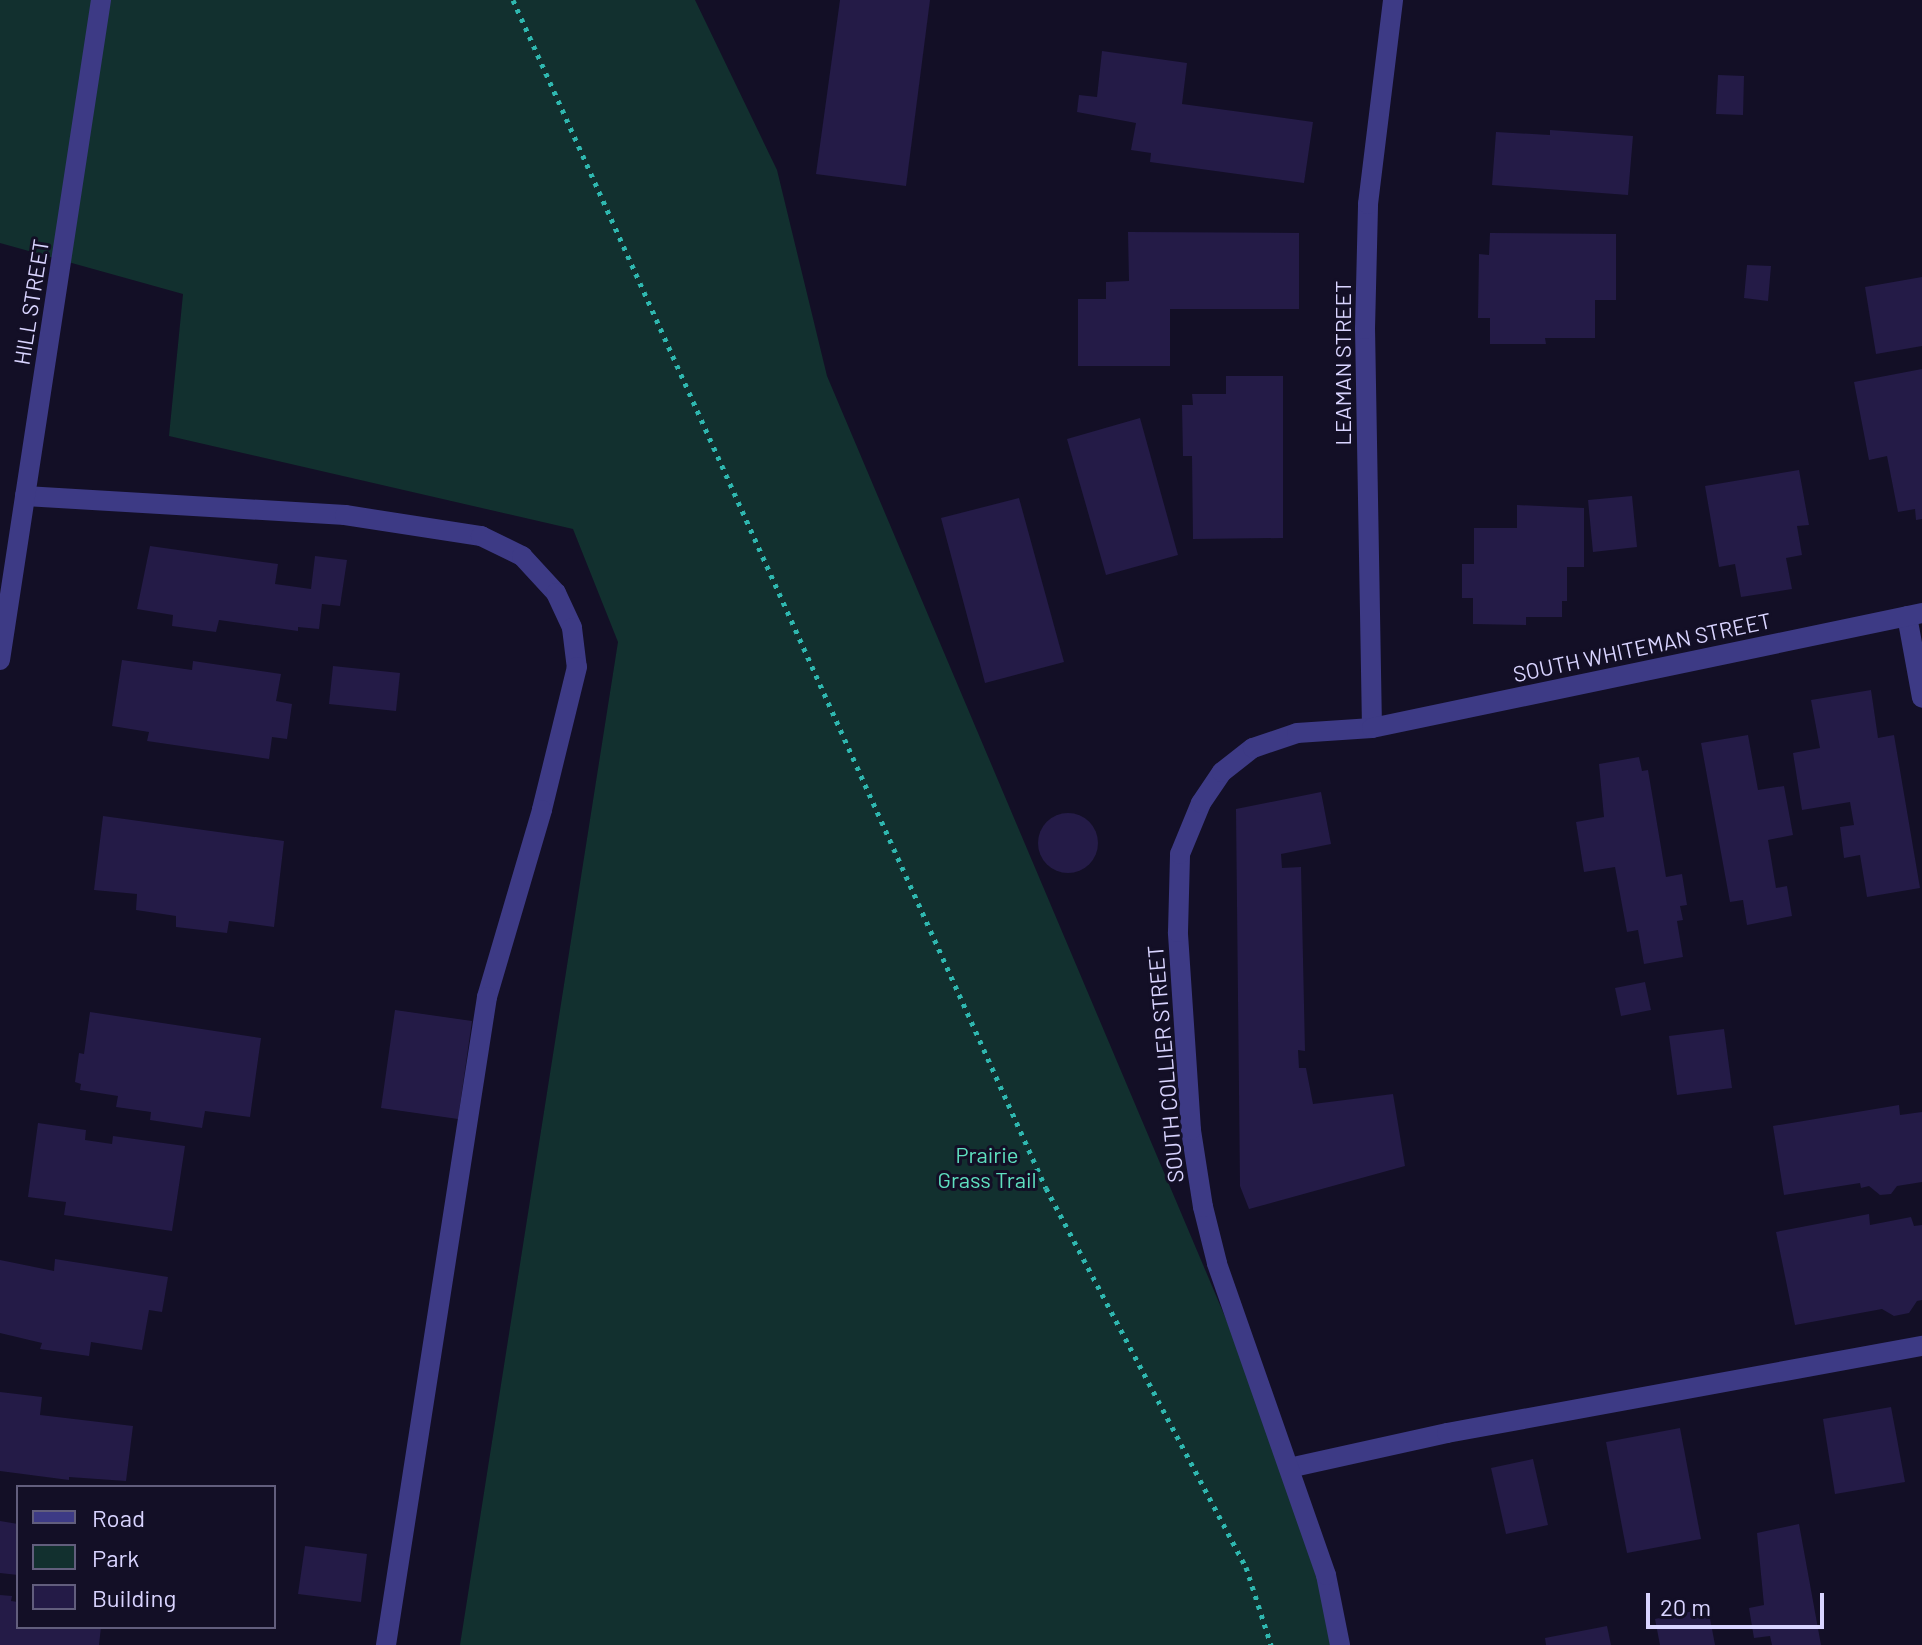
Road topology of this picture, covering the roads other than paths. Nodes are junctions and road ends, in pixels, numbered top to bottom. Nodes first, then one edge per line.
1 (101, 0) edge
2 (1393, 0) edge
3 (25, 496) junction
4 (1915, 614) edge
5 (0, 660) edge
6 (1922, 698) edge
7 (1372, 728) junction
8 (1922, 1346) edge
9 (1289, 1468) junction
10 (386, 1645) edge
11 (1340, 1645) edge

1 - 3 street, HILL STREET
2 - 7 street, LEAMAN STREET
3 - 5 street, HILL STREET
3 - 10 street
4 - 6 street
4 - 7 street, SOUTH WHITEMAN STREET
7 - 9 street, SOUTH COLLIER STREET
8 - 9 street
9 - 11 street, SOUTH COLLIER STREET

